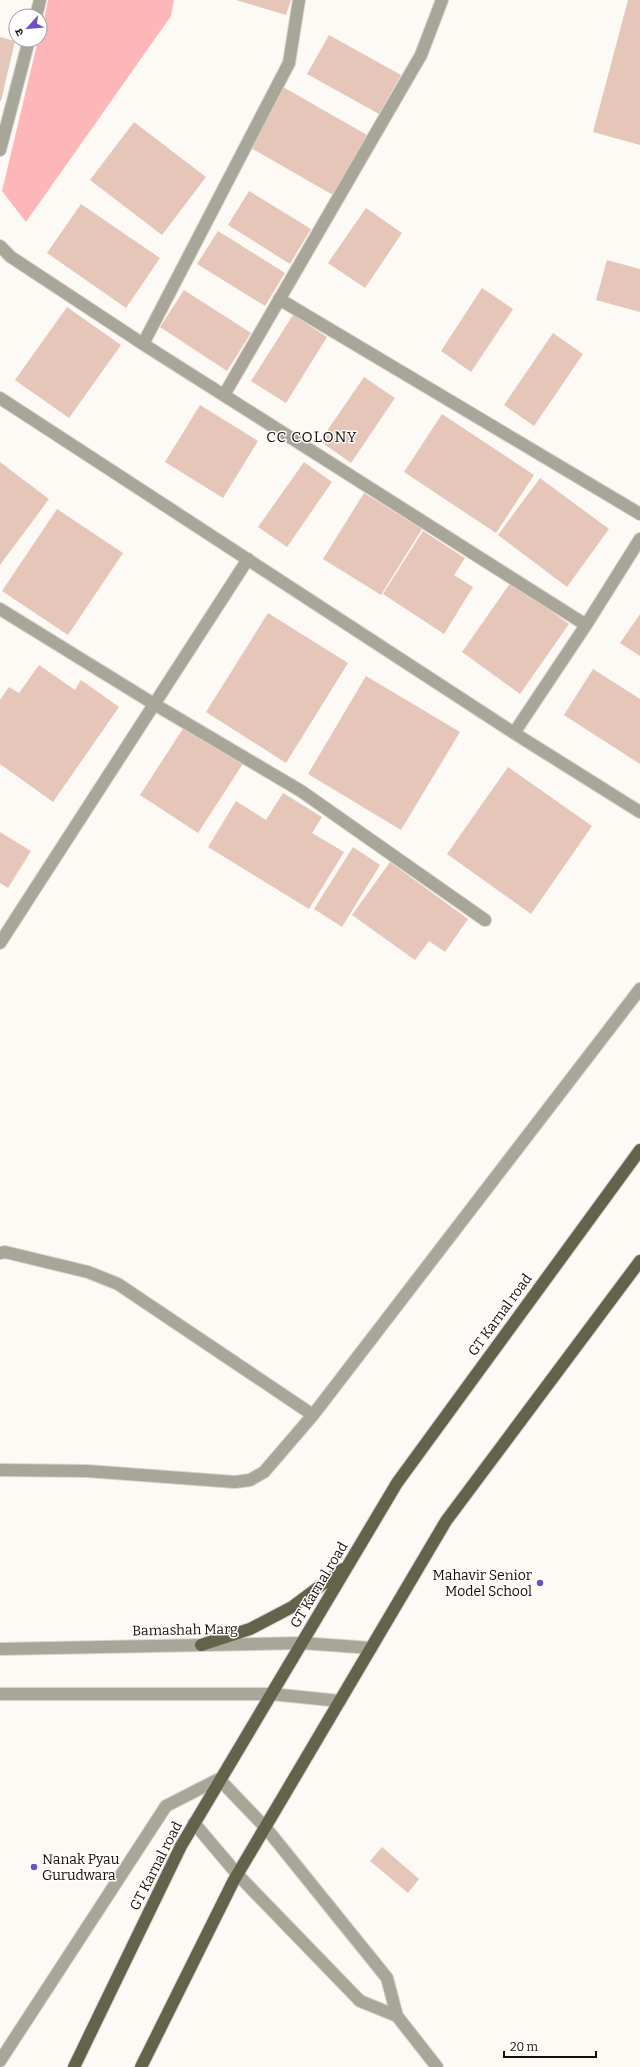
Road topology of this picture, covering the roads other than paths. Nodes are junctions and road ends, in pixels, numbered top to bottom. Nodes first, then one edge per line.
1 (299, 0) edge
2 (442, 0) edge
3 (28, 48) edge
4 (0, 150) edge
5 (0, 246) edge
6 (279, 299) junction
7 (143, 344) junction
8 (224, 395) junction
9 (0, 398) edge
10 (640, 514) edge
11 (640, 539) edge
12 (248, 559) junction
13 (0, 608) edge
14 (586, 625) junction
15 (154, 704) junction
16 (514, 733) junction
17 (639, 809) edge
18 (485, 920) dead end
19 (0, 943) edge
20 (640, 989) edge
21 (640, 1150) edge
22 (0, 1252) edge
23 (640, 1261) edge
24 (313, 1415) junction
25 (0, 1470) edge
26 (348, 1566) junction
27 (302, 1644) junction
28 (201, 1645) junction
29 (371, 1648) junction
30 (0, 1649) edge
31 (0, 1694) edge
32 (271, 1694) junction
33 (340, 1701) junction
34 (219, 1779) junction
35 (194, 1823) junction
36 (266, 1828) junction
37 (238, 1875) junction
38 (397, 2016) junction
39 (0, 2062) edge
40 (74, 2067) edge
41 (141, 2067) edge
42 (437, 2067) edge

1 - 7 street
2 - 6 street
3 - 4 street
5 - 7 street
6 - 8 street
6 - 10 street
7 - 8 street
8 - 14 street
9 - 12 street
11 - 14 street
12 - 15 street
12 - 16 street
13 - 15 street
14 - 16 street
15 - 18 street
15 - 19 street
16 - 17 street
20 - 24 street
21 - 26 main road, GT Karnal road
22 - 24 street
23 - 29 main road
24 - 25 street
26 - 27 main road, GT Karnal road
26 - 28 main road
27 - 28 street, Bamashah Marg
27 - 29 street, Bamashah Marg
27 - 32 main road, GT Karnal road
28 - 30 street, Bamashah Marg
29 - 33 main road
31 - 32 street
32 - 33 street
32 - 34 main road, GT Karnal road
33 - 36 main road
34 - 35 main road, GT Karnal road
34 - 36 street
34 - 39 street
35 - 37 street
35 - 40 main road, GT Karnal road
36 - 37 main road
36 - 38 street
37 - 38 street
37 - 41 main road
38 - 42 street

